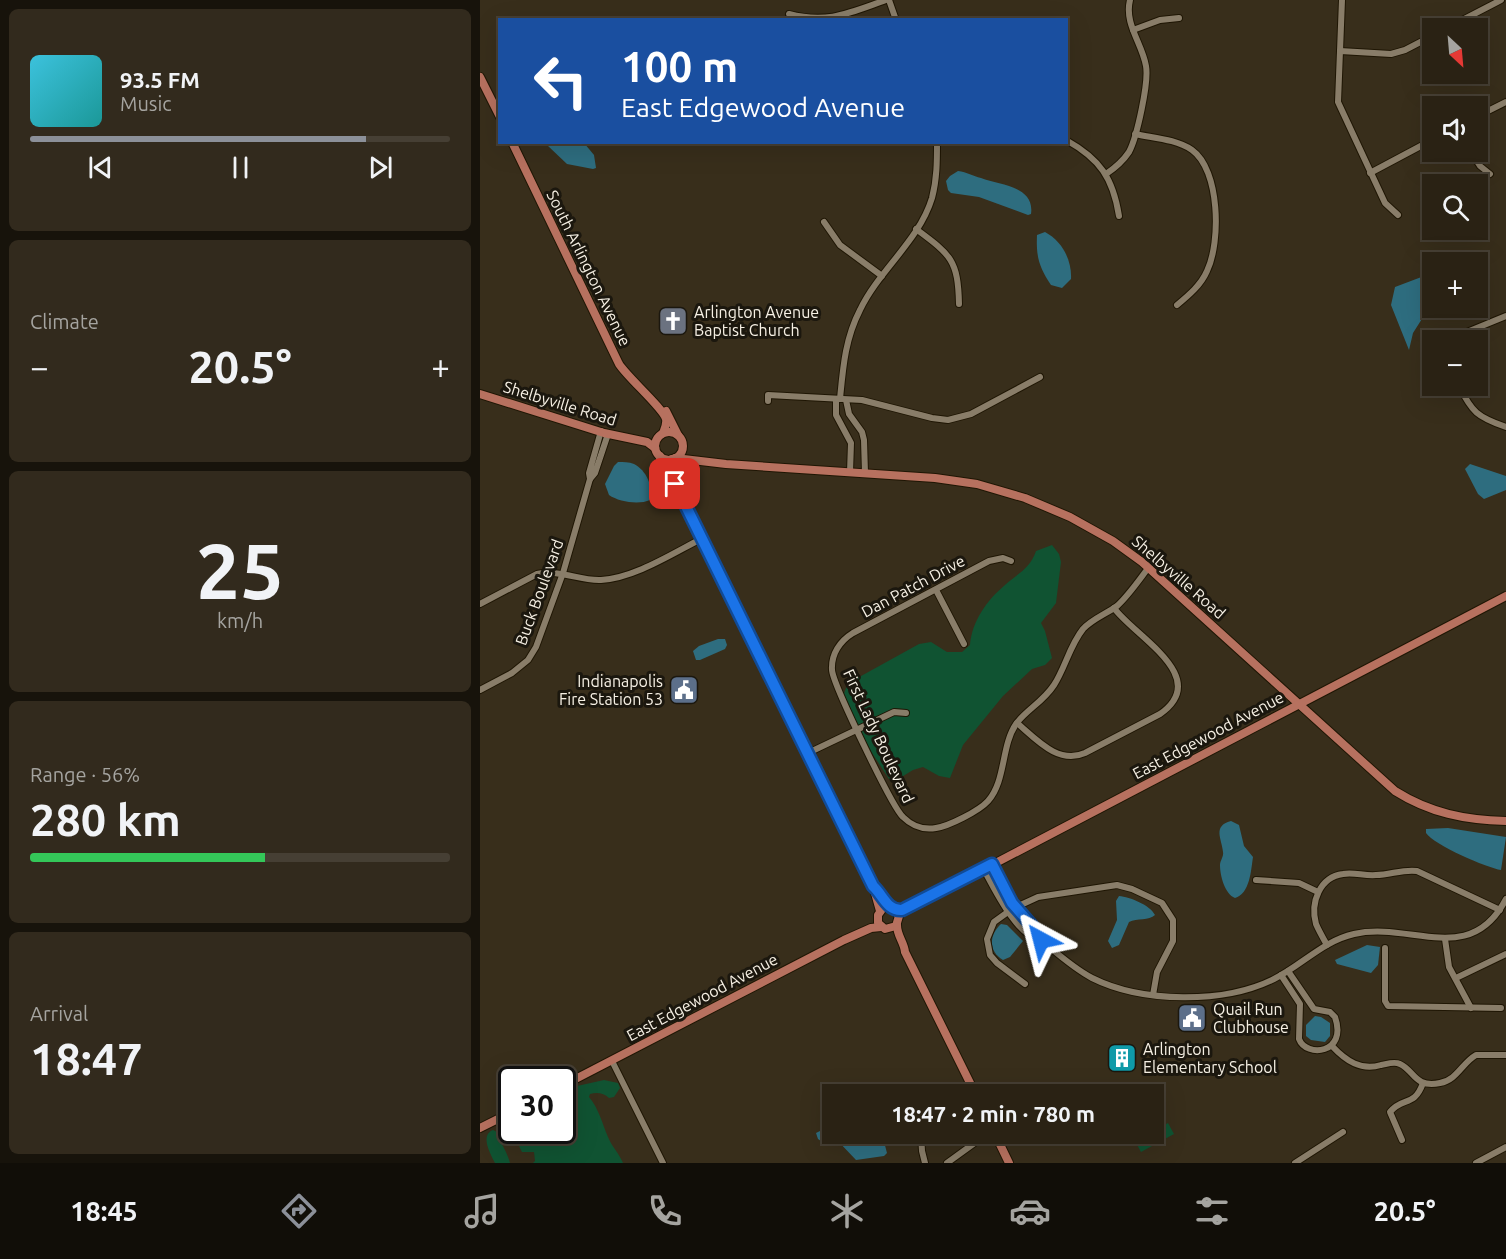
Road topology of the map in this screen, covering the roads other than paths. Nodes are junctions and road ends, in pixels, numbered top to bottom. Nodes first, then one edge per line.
1 (888, 0) edge
2 (1130, 0) edge
3 (1342, 0) edge
4 (1501, 0) edge
5 (789, 14) dead end
6 (805, 18) edge
7 (828, 18) edge
8 (895, 18) edge
9 (1179, 18) dead end
10 (1466, 18) edge
11 (1133, 30) junction
12 (1422, 41) edge
13 (1340, 51) junction
14 (480, 77) edge
15 (1506, 102) edge
16 (1488, 111) edge
17 (498, 113) edge
18 (1135, 134) junction
19 (1068, 142) edge
20 (513, 144) edge
21 (937, 144) edge
22 (1422, 145) edge
23 (1477, 162) edge
24 (1370, 172) junction
25 (1106, 174) junction
26 (1490, 174) dead end
27 (1398, 215) dead end
28 (1119, 216) dead end
29 (824, 222) dead end
30 (916, 229) junction
31 (882, 276) junction
32 (959, 304) dead end
33 (1177, 305) dead end
34 (1506, 316) edge
35 (1472, 330) edge
36 (1040, 377) dead end
37 (480, 394) edge
38 (1464, 396) edge
39 (650, 398) junction
40 (841, 399) junction
41 (768, 401) dead end
42 (1506, 427) edge
43 (604, 433) junction
44 (662, 434) junction
45 (678, 435) junction
46 (632, 438) junction
47 (683, 447) junction
48 (658, 452) junction
49 (673, 459) junction
50 (707, 462) junction
51 (850, 472) junction
52 (865, 473) junction
53 (677, 489) junction
54 (703, 538) junction
55 (1011, 561) dead end
56 (1149, 567) junction
57 (562, 573) junction
58 (936, 590) junction
59 (1506, 596) edge
60 (480, 604) edge
61 (1114, 608) junction
62 (964, 644) dead end
63 (836, 651) joint
64 (480, 690) edge
65 (1298, 704) junction
66 (906, 713) dead end
67 (1017, 723) junction
68 (857, 729) junction
69 (808, 753) junction
70 (1506, 821) edge
71 (992, 864) junction
72 (983, 868) junction
73 (1256, 880) dead end
74 (873, 886) junction
75 (1318, 892) junction
76 (1506, 899) edge
77 (925, 900) junction
78 (893, 909) junction
79 (1012, 910) junction
80 (1500, 910) junction
81 (879, 914) junction
82 (898, 923) junction
83 (884, 928) junction
84 (855, 935) junction
85 (1445, 939) junction
86 (1327, 945) junction
87 (1385, 948) dead end
88 (905, 952) junction
89 (1506, 954) edge
90 (1288, 971) junction
91 (1281, 975) junction
92 (1456, 978) junction
93 (1025, 984) dead end
94 (1153, 995) junction
95 (1471, 1008) junction
96 (1501, 1008) dead end
97 (1332, 1046) junction
98 (1506, 1055) edge
99 (612, 1061) junction
100 (576, 1079) edge
101 (1423, 1083) junction
102 (971, 1084) edge
103 (498, 1119) edge
104 (480, 1128) edge
105 (1343, 1132) dead end
106 (1402, 1140) dead end
107 (922, 1144) edge
108 (973, 1144) edge
109 (1000, 1144) edge
110 (1506, 1147) edge
111 (1488, 1160) edge
112 (663, 1163) edge
113 (925, 1163) edge
114 (947, 1163) edge
115 (1009, 1163) edge
116 (1295, 1163) edge
117 (1476, 1163) edge

1 - 7 street
1 - 8 street
2 - 11 street
3 - 13 street
4 - 10 street
5 - 6 street
9 - 11 street
11 - 18 street
12 - 13 street
13 - 24 street
14 - 17 main road
15 - 16 street
18 - 25 street
18 - 33 street
19 - 25 street
20 - 39 main road, South Arlington Avenue
21 - 30 street
22 - 24 street
23 - 26 street
24 - 27 street
25 - 28 street
29 - 31 street
30 - 31 street
30 - 32 street
31 - 40 street
34 - 35 street
36 - 40 street
37 - 43 main road, Shelbyville Road
38 - 42 street
39 - 44 main road, South Arlington Avenue
39 - 45 main road, South Arlington Avenue
40 - 41 street
40 - 51 street
40 - 52 street
43 - 46 main road, Shelbyville Road
43 - 57 street, Buck Boulevard
44 - 45 main road
44 - 46 main road
44 - 48 main road
45 - 47 main road
46 - 48 main road
47 - 49 main road
47 - 50 main road
48 - 49 main road
48 - 53 main road
49 - 50 main road
49 - 53 main road
50 - 51 main road, Shelbyville Road
51 - 52 main road, Shelbyville Road
52 - 56 main road, Shelbyville Road
53 - 54 main road
54 - 57 street
54 - 69 main road
55 - 58 street, Dan Patch Drive
56 - 61 street
56 - 65 main road, Shelbyville Road
57 - 60 street
57 - 64 street, Buck Boulevard
58 - 62 street
58 - 63 street, Dan Patch Drive
59 - 65 main road, East Edgewood Avenue
61 - 67 street
61 - 67 street
63 - 68 street, First Lady Boulevard
65 - 70 main road, Shelbyville Road
65 - 71 main road, East Edgewood Avenue
66 - 68 street
67 - 68 street, First Lady Boulevard
68 - 69 street
69 - 74 main road
71 - 72 main road, East Edgewood Avenue
71 - 79 street
72 - 77 main road, East Edgewood Avenue
72 - 79 street
73 - 75 street
74 - 78 main road
74 - 81 main road
75 - 80 street
75 - 86 street
76 - 80 street
77 - 78 main road
77 - 82 main road
78 - 81 main road
78 - 82 main road
79 - 93 street
79 - 94 street
79 - 94 street
80 - 85 street
81 - 83 main road
81 - 84 main road
82 - 83 main road
82 - 88 main road
83 - 84 main road
83 - 88 main road
84 - 99 main road, East Edgewood Avenue
85 - 86 street
85 - 92 street
86 - 90 street
87 - 95 street
88 - 102 main road
89 - 92 street
90 - 91 street
90 - 97 street
91 - 94 street
91 - 97 street
92 - 95 street
95 - 96 street
97 - 101 street
98 - 101 street
99 - 100 main road, East Edgewood Avenue
99 - 112 street
101 - 106 street
103 - 104 main road
105 - 116 street
107 - 113 street
108 - 114 street
109 - 115 main road
110 - 111 street
111 - 117 street

